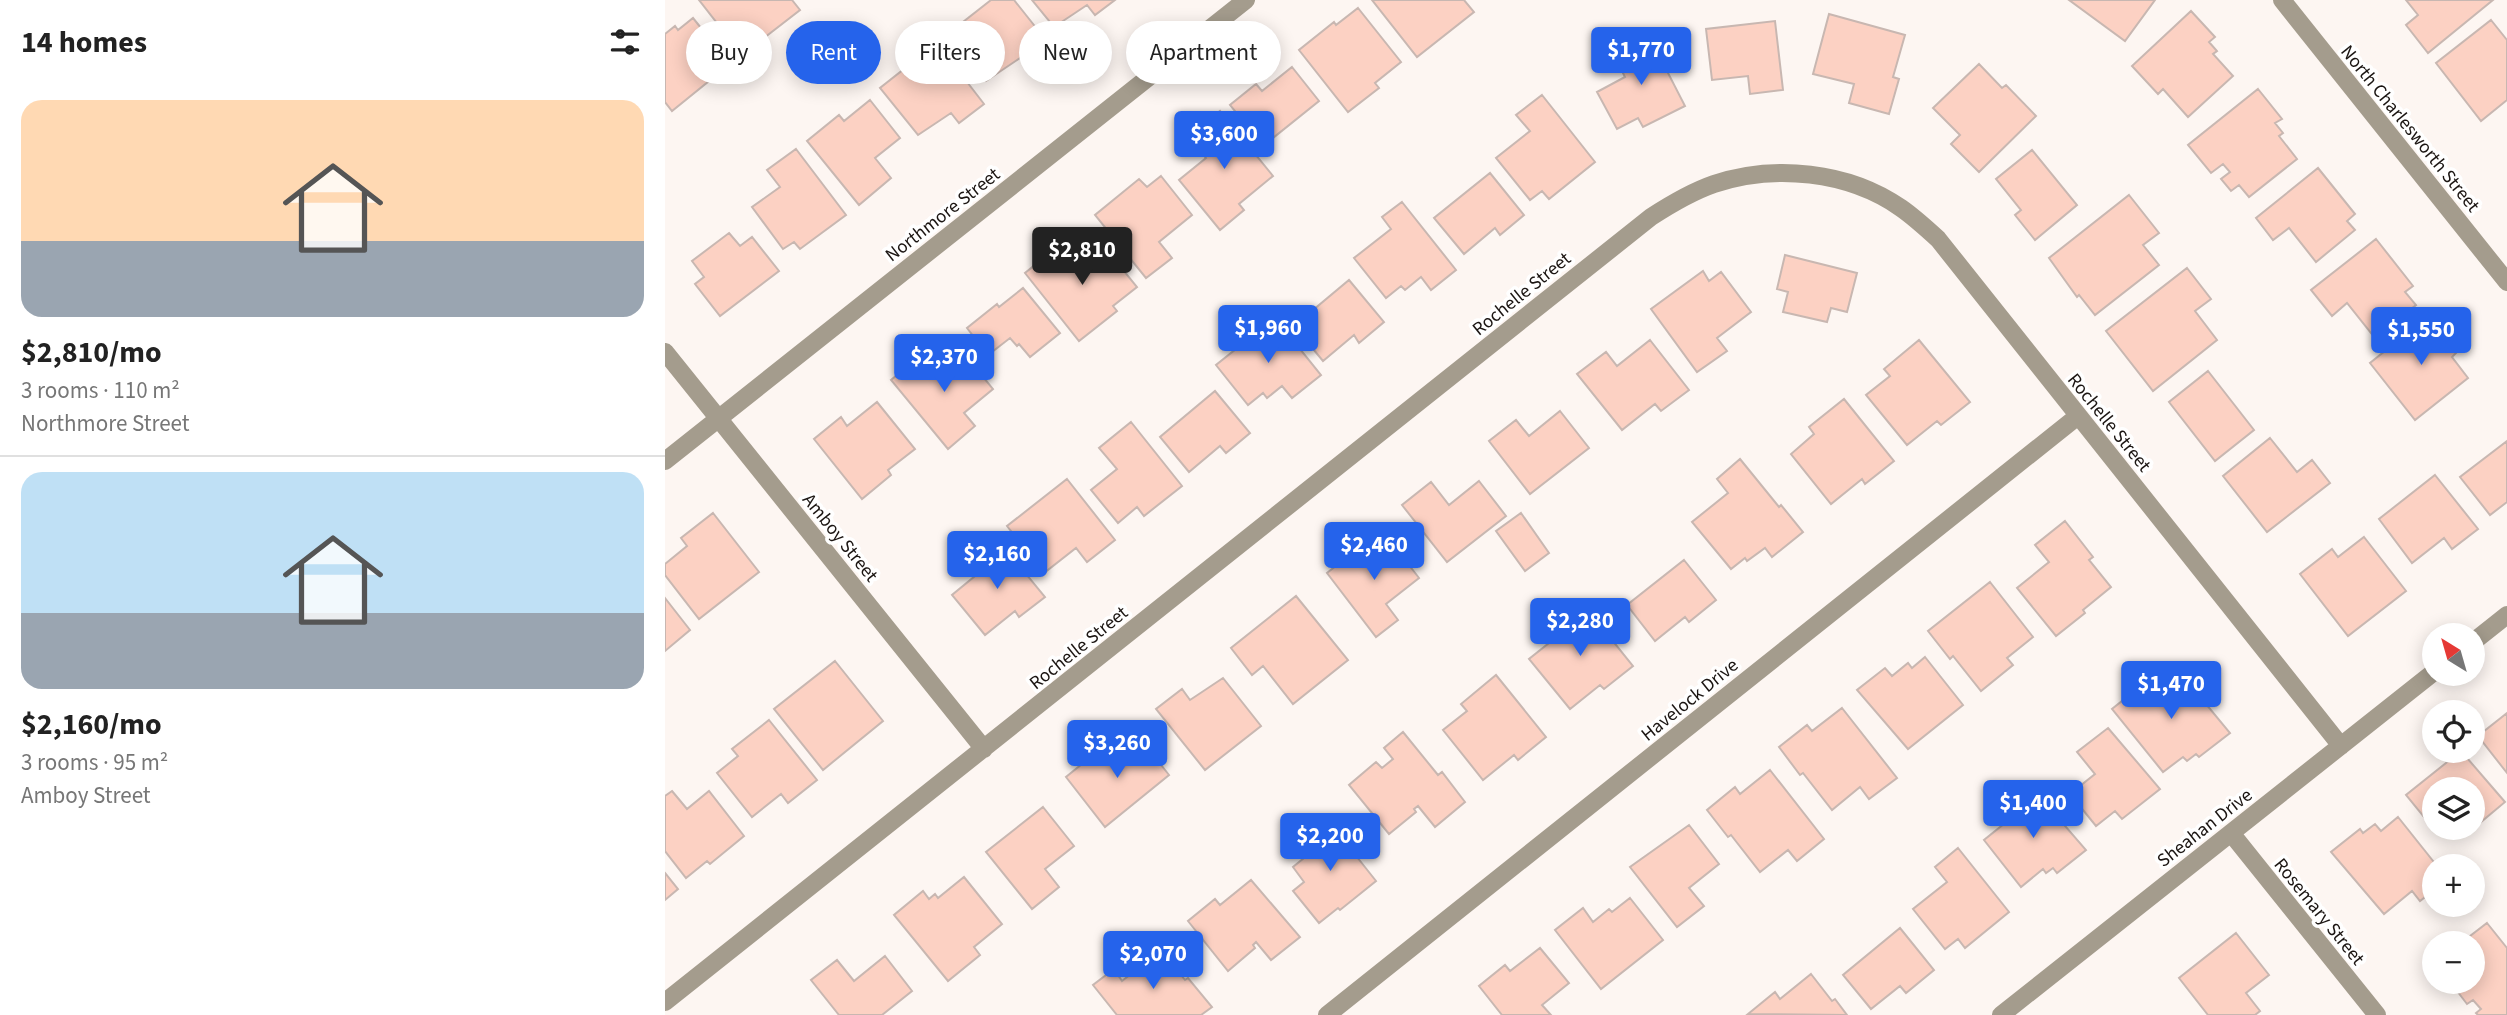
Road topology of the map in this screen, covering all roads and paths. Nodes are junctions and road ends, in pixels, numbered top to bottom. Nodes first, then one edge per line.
1 (1246, 0) edge
2 (2282, 0) edge
3 (2507, 282) edge
4 (665, 352) edge
5 (2078, 416) junction
6 (719, 418) junction
7 (665, 461) edge
8 (2507, 615) edge
9 (2485, 632) edge
10 (2422, 682) edge
11 (2341, 746) junction
12 (984, 749) junction
13 (2231, 833) junction
14 (665, 1002) edge
15 (1327, 1015) edge
16 (2001, 1015) edge
17 (2378, 1015) edge

1 - 6 street, Northmore Street
2 - 3 street, North Charlesworth Street
4 - 6 street, Amboy Street
5 - 11 street, Rochelle Street
5 - 12 street, Rochelle Street
5 - 15 street, Havelock Drive
6 - 7 street, Northmore Street
6 - 12 street, Amboy Street
8 - 9 street
10 - 11 street, Sheahan Drive
11 - 13 street, Sheahan Drive
12 - 14 street, Rochelle Street
13 - 16 street, Sheahan Drive
13 - 17 street, Rosemary Street

